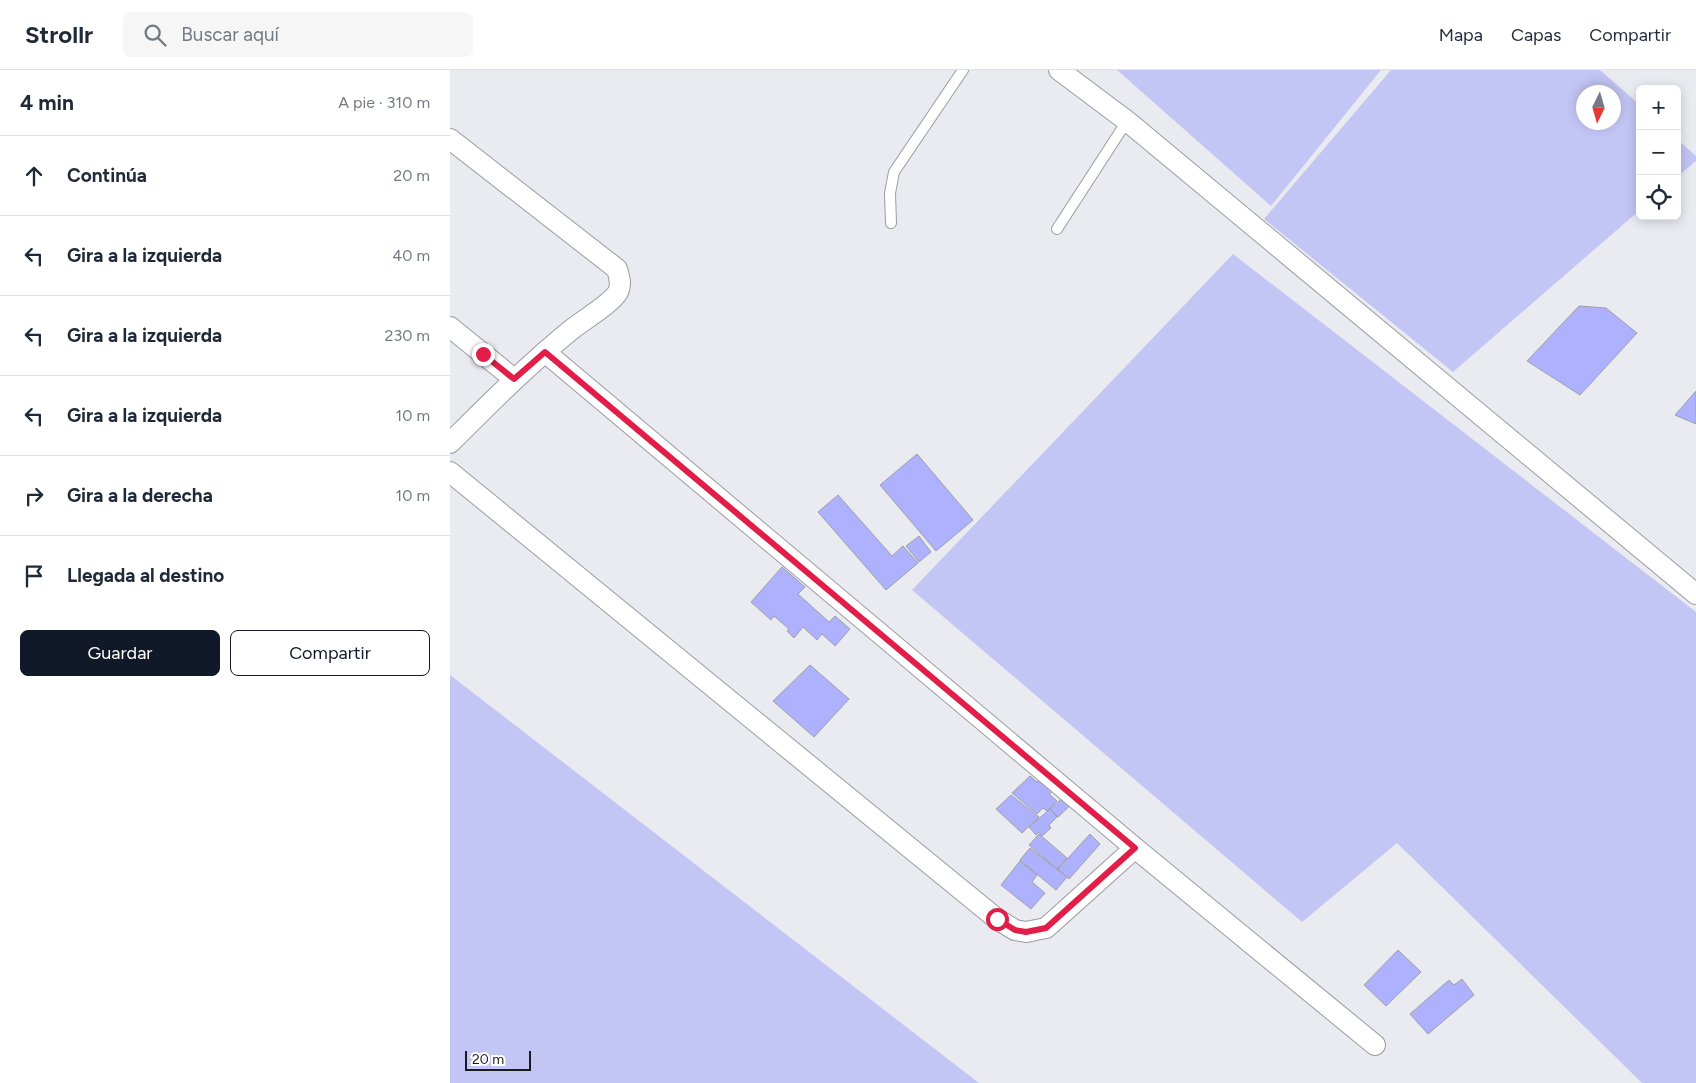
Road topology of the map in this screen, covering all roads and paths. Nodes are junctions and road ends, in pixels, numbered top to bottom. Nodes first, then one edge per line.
1 (963, 70) edge
2 (1059, 70) edge
3 (1126, 122) junction
4 (450, 139) edge
5 (891, 223) dead end
6 (1057, 229) dead end
7 (450, 328) edge
8 (545, 352) junction
9 (514, 379) junction
10 (450, 442) edge
11 (450, 472) edge
12 (1696, 594) edge
13 (1135, 848) junction
14 (1375, 1045) dead end

1 - 5 lane
2 - 3 street
3 - 6 lane
3 - 12 street
4 - 8 street
7 - 9 street
8 - 9 street
8 - 13 street
9 - 10 street
11 - 13 street
13 - 14 street

